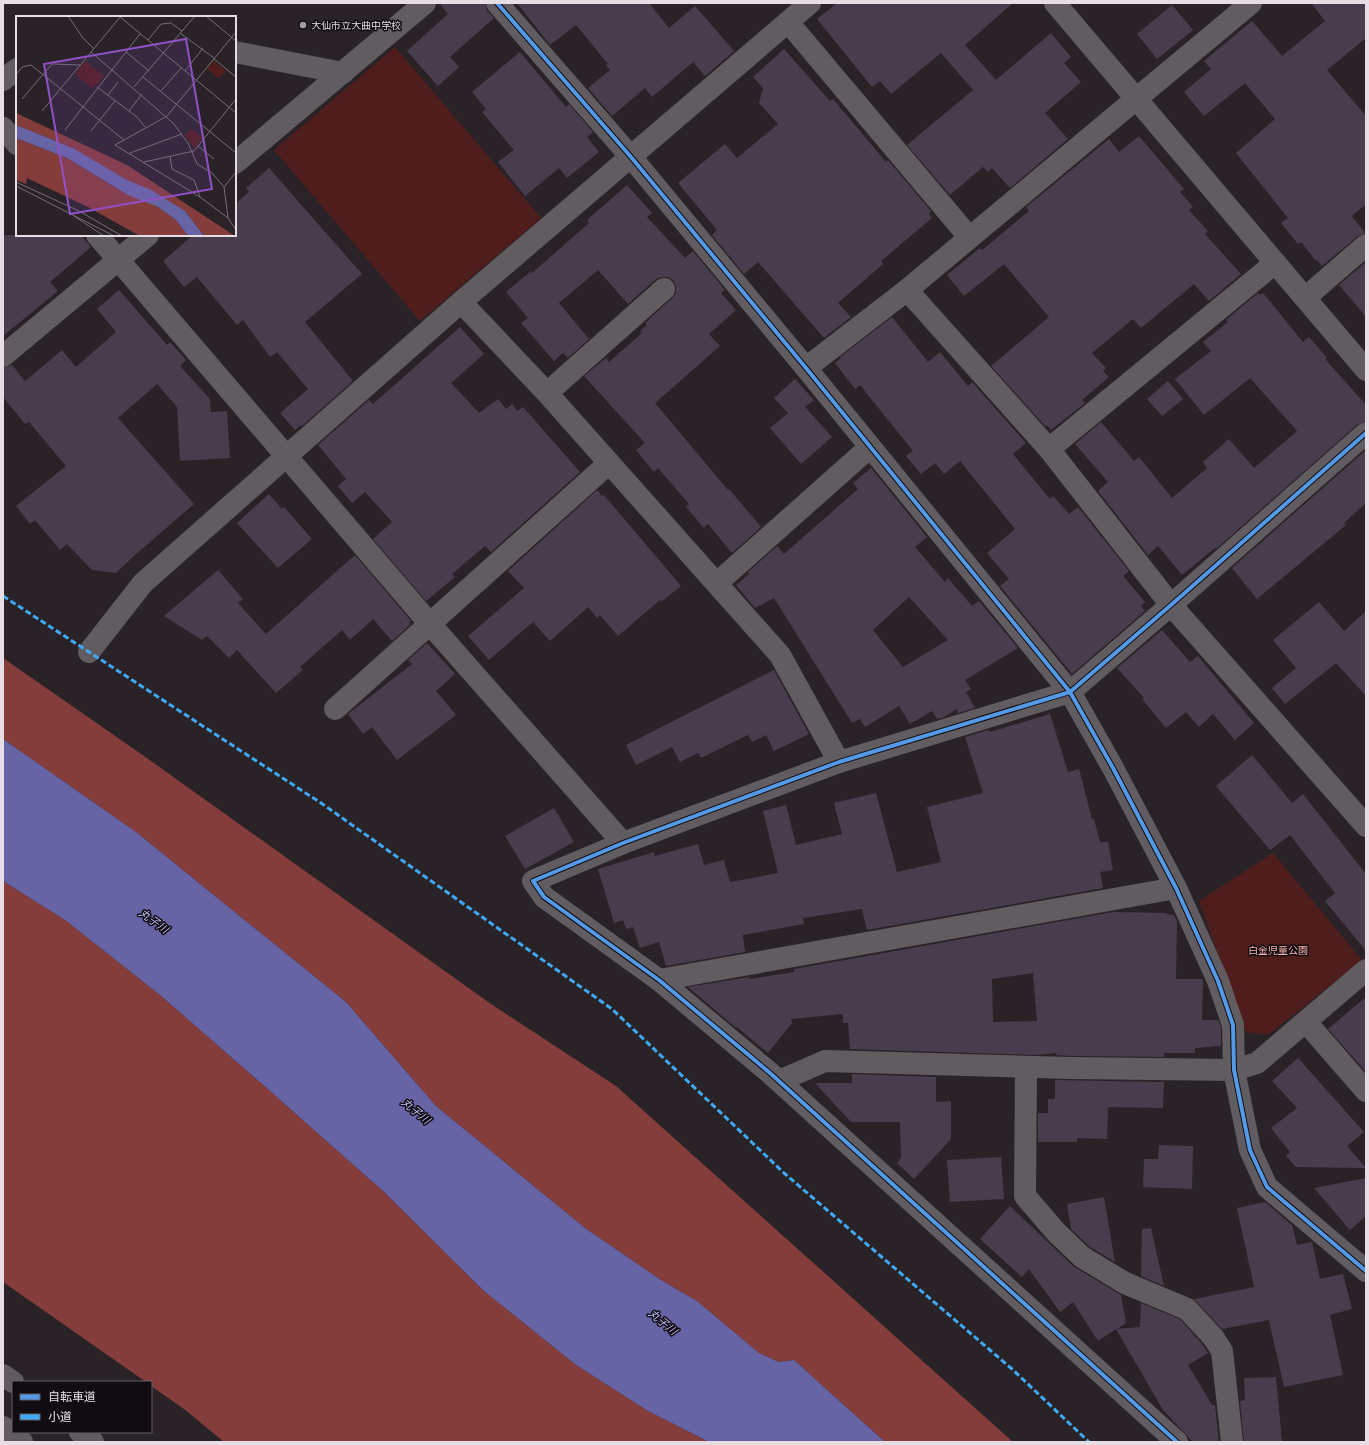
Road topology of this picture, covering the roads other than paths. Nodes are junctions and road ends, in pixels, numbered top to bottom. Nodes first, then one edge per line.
1 (425, 3) edge
2 (497, 3) edge
3 (810, 3) edge
4 (1055, 3) edge
5 (1250, 3) edge
6 (788, 22) junction
7 (236, 52) edge
8 (16, 70) edge
9 (343, 73) junction
10 (3, 80) edge
11 (1136, 98) junction
12 (3, 128) edge
13 (16, 143) edge
14 (631, 157) junction
15 (236, 162) edge
16 (98, 236) edge
17 (147, 236) edge
18 (969, 238) junction
19 (1366, 245) edge
20 (118, 260) junction
21 (1275, 263) junction
22 (664, 289) dead end
23 (907, 290) junction
24 (1305, 298) junction
25 (461, 302) junction
26 (3, 356) edge
27 (806, 368) junction
28 (1366, 370) edge
29 (547, 393) junction
30 (1366, 433) edge
31 (870, 447) junction
32 (1049, 449) junction
33 (287, 455) junction
34 (609, 463) junction
35 (717, 583) junction
36 (1171, 605) junction
37 (430, 624) junction
38 (89, 652) dead end
39 (1070, 692) junction
40 (335, 709) dead end
41 (840, 762) junction
42 (1366, 826) edge
43 (623, 843) junction
44 (1176, 888) junction
45 (1366, 970) edge
46 (659, 980) junction
47 (1306, 1022) junction
48 (1026, 1067) junction
49 (1234, 1070) junction
50 (778, 1081) junction
51 (1366, 1091) edge
52 (1366, 1271) edge
53 (3, 1375) edge
54 (12, 1381) edge
55 (3, 1427) edge
56 (81, 1433) edge
57 (3, 1437) edge
58 (8, 1442) edge
59 (22, 1442) edge
60 (93, 1442) edge
61 (1176, 1442) edge
62 (1232, 1442) edge

1 - 9 street
2 - 14 street
3 - 6 street
4 - 11 street
5 - 11 street
6 - 14 street
6 - 18 street
7 - 9 street
8 - 10 street
9 - 15 street
11 - 18 street
11 - 21 street
12 - 13 street
14 - 25 street
14 - 27 street
16 - 20 street
17 - 20 street
18 - 23 street
19 - 24 street
20 - 26 street
20 - 33 street
21 - 24 street
21 - 32 street
22 - 29 street
23 - 27 street
23 - 32 street
24 - 28 street
25 - 29 street
25 - 33 street
27 - 31 street
29 - 34 street
30 - 36 street
31 - 35 street
31 - 39 street
32 - 36 street
33 - 37 street
33 - 38 street
34 - 35 street
34 - 37 street
35 - 41 street
36 - 39 street
36 - 42 street
37 - 40 street
37 - 43 street
39 - 41 street
39 - 44 street
41 - 43 street
43 - 46 street
44 - 46 street
44 - 49 street
45 - 47 street
46 - 50 street
47 - 49 street
47 - 51 street
48 - 49 street
48 - 50 street
48 - 62 street
49 - 52 street
50 - 61 street
53 - 54 street
55 - 59 street
56 - 60 street
57 - 58 street

